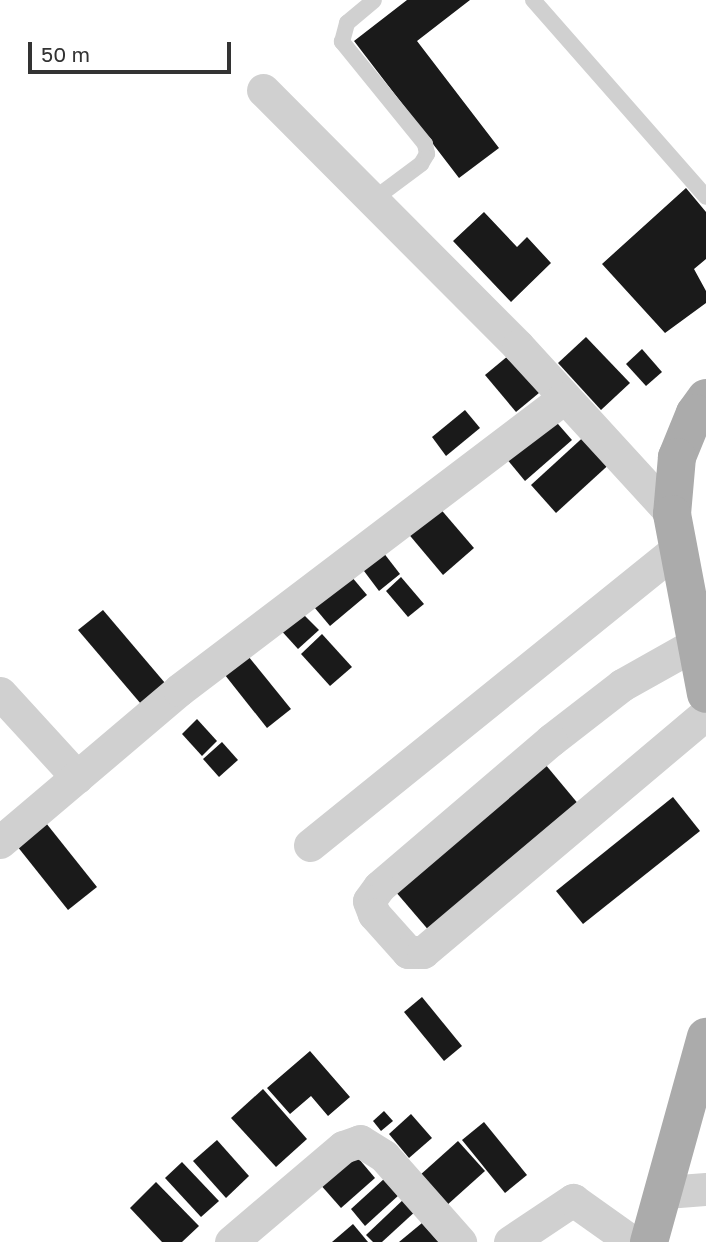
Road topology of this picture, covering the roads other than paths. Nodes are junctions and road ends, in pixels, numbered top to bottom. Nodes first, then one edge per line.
1 (374, 0) edge
2 (533, 0) edge
3 (263, 90) dead end
4 (706, 197) edge
5 (370, 202) junction
6 (706, 398) edge
7 (563, 399) junction
8 (706, 449) edge
9 (675, 531) junction
10 (706, 580) edge
11 (695, 644) junction
12 (0, 694) edge
13 (706, 694) edge
14 (706, 715) edge
15 (77, 777) junction
16 (0, 842) edge
17 (310, 845) dead end
18 (706, 1037) edge
19 (706, 1138) edge
20 (688, 1191) edge
21 (231, 1242) edge
22 (460, 1242) edge
23 (510, 1242) edge
24 (632, 1242) edge
25 (649, 1242) edge
26 (675, 1242) edge

1 - 5 lane
2 - 4 lane
3 - 5 street
5 - 7 street
6 - 9 main road
7 - 9 street
7 - 15 street
8 - 10 main road
9 - 11 main road
9 - 17 street
11 - 13 main road
11 - 14 street
12 - 15 street
15 - 16 street
18 - 20 main road
19 - 20 main road
20 - 25 main road
20 - 26 main road
21 - 22 street
23 - 24 street

